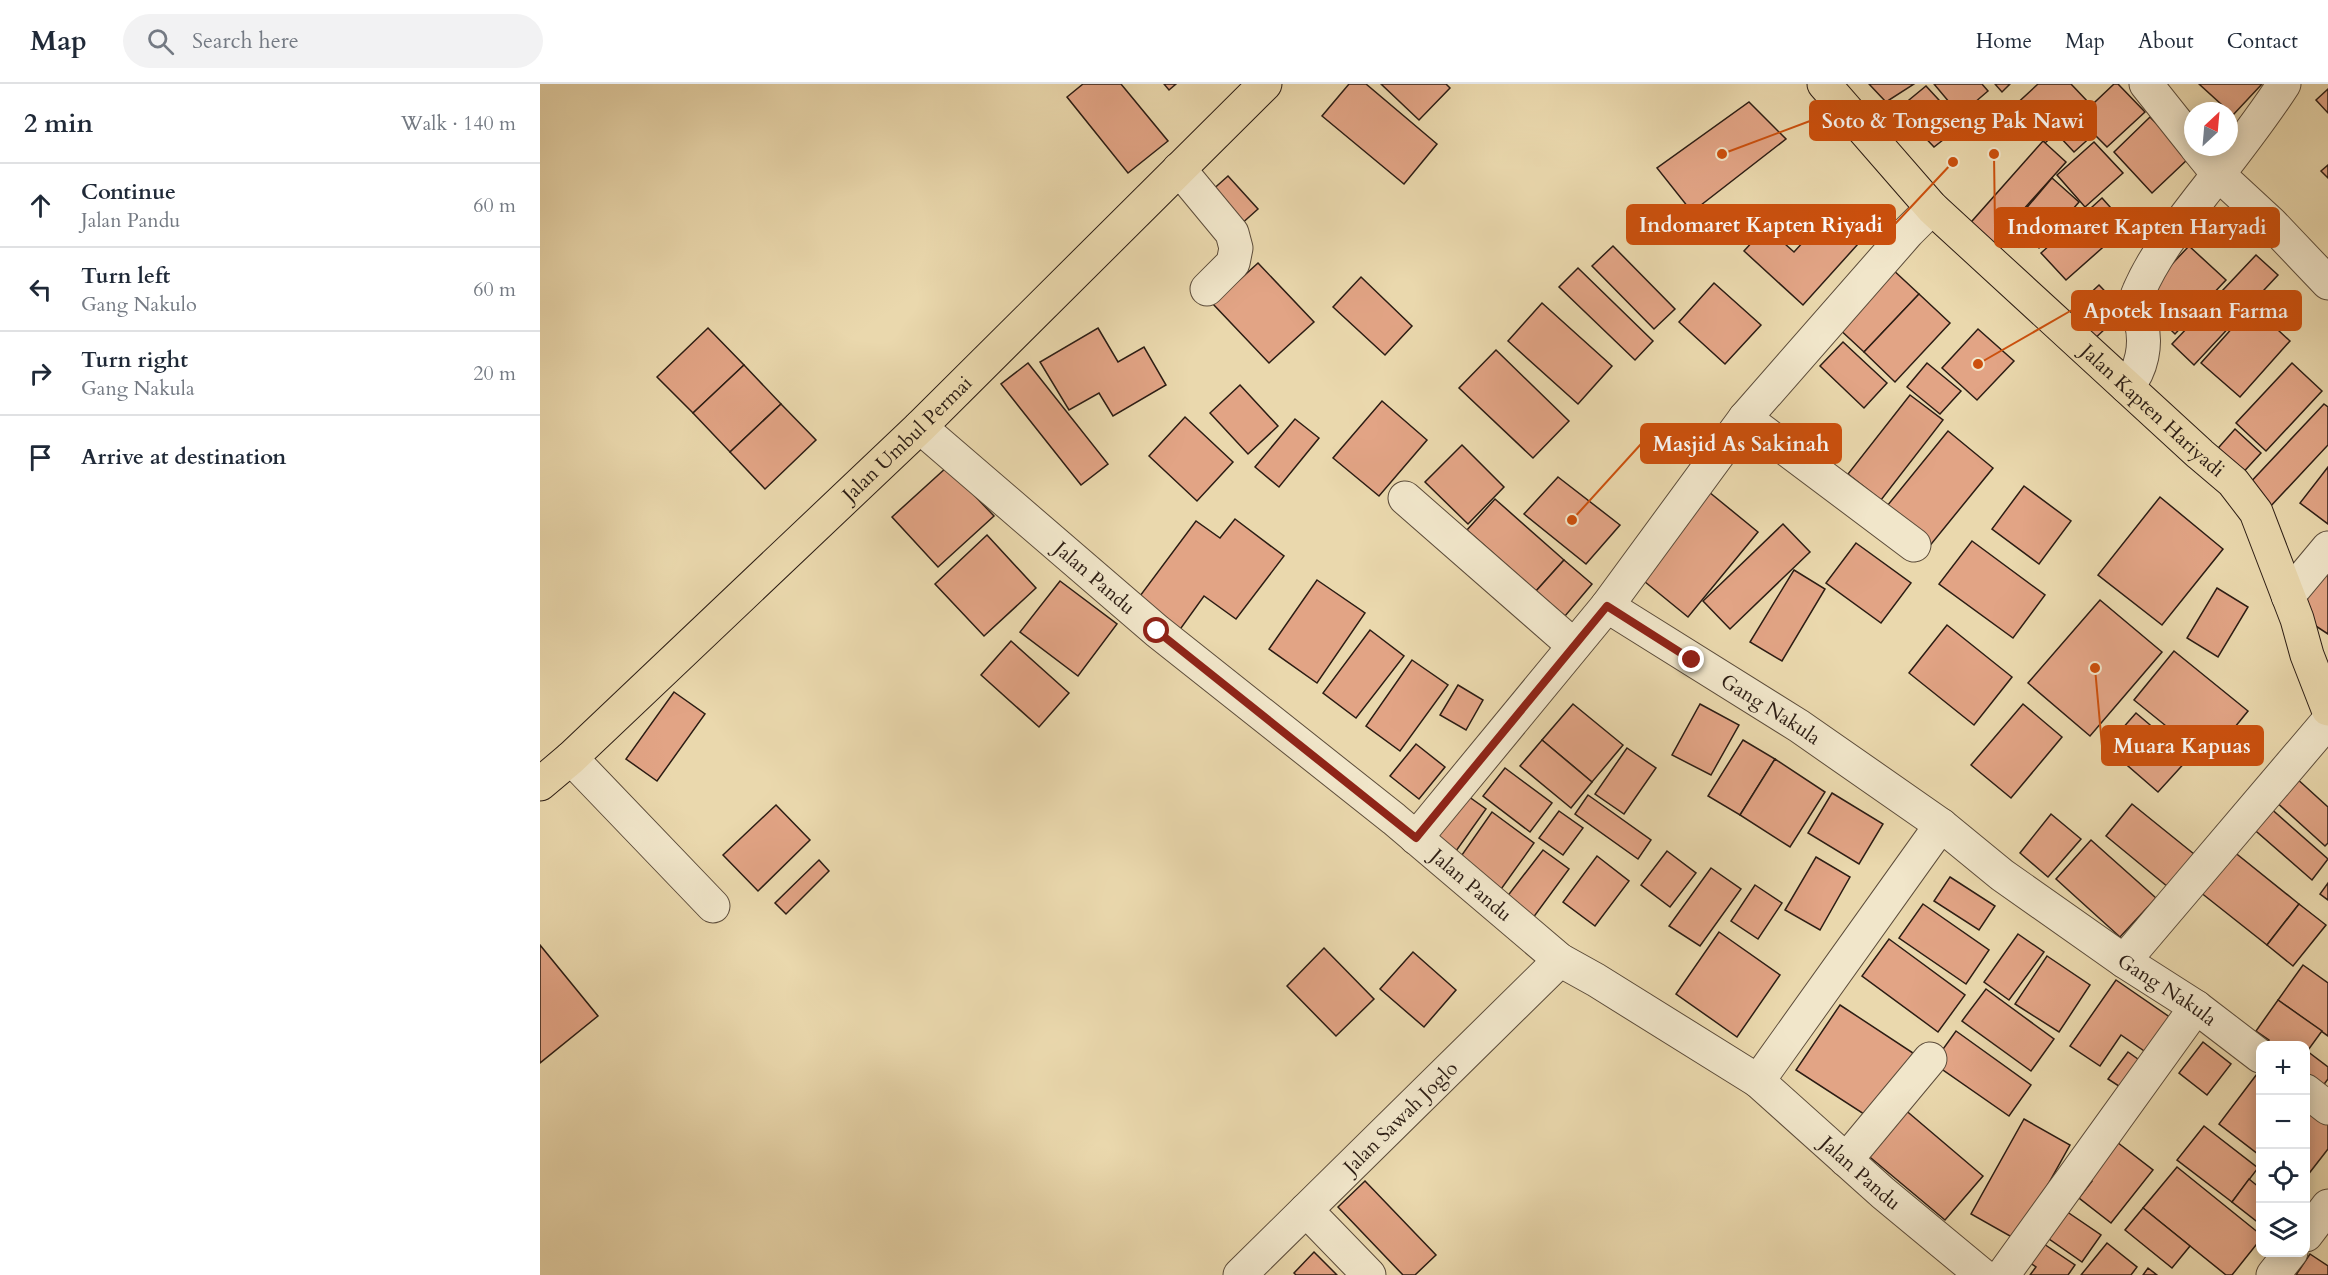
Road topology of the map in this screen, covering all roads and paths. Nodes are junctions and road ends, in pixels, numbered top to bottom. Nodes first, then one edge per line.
1 (1265, 84) edge
2 (1824, 84) edge
3 (2145, 84) edge
4 (2284, 84) edge
5 (2184, 132) edge
6 (2203, 156) edge
7 (1179, 169) junction
8 (2218, 174) junction
9 (1932, 208) junction
10 (2328, 283) edge
11 (1207, 289) dead end
12 (2127, 387) junction
13 (1745, 418) junction
14 (920, 427) junction
15 (1405, 498) dead end
16 (1914, 545) dead end
17 (2328, 548) edge
18 (2288, 596) junction
19 (1607, 606) junction
20 (1573, 645) junction
21 (2328, 709) edge
22 (2328, 721) edge
23 (571, 758) junction
24 (540, 784) edge
25 (1941, 825) junction
26 (1416, 838) junction
27 (713, 906) dead end
28 (1560, 960) junction
29 (2124, 961) junction
30 (2196, 1007) junction
31 (2256, 1053) edge
32 (1930, 1059) dead end
33 (1758, 1082) junction
34 (2310, 1094) edge
35 (2328, 1108) edge
36 (1846, 1160) junction
37 (2328, 1206) edge
38 (1306, 1210) junction
39 (2310, 1230) edge
40 (2287, 1257) edge
41 (1240, 1275) edge
42 (1369, 1275) edge
43 (1982, 1275) edge
44 (2003, 1275) edge
45 (2273, 1275) edge

1 - 7 main road, Jalan Umbul Permai
2 - 9 main road, Jalan Kapten Hariyadi
3 - 5 street
4 - 8 street
6 - 8 street
7 - 11 street
7 - 14 main road, Jalan Umbul Permai
8 - 10 street
8 - 12 street
9 - 12 main road, Jalan Kapten Hariyadi
9 - 13 street
12 - 18 main road, Jalan Kapten Hariyadi
13 - 16 street
13 - 19 street
14 - 23 main road, Jalan Umbul Permai
14 - 26 street, Jalan Pandu
15 - 20 street
17 - 18 street
18 - 21 main road, Jalan Kapten Hariyadi
19 - 20 street
19 - 25 street, Gang Nakula
20 - 26 street
22 - 29 street
23 - 24 main road, Jalan Umbul Permai
23 - 27 street
25 - 29 street, Gang Nakula
25 - 33 street
26 - 28 street, Jalan Pandu
28 - 33 street, Jalan Pandu
28 - 38 street, Jalan Sawah Joglo
29 - 30 street, Gang Nakula
30 - 31 street, Gang Nakula
30 - 44 street
32 - 36 street
33 - 36 street, Jalan Pandu
34 - 35 street
36 - 43 street, Jalan Pandu
37 - 39 street
38 - 41 street, Jalan Sawah Joglo
38 - 42 street
40 - 45 street

